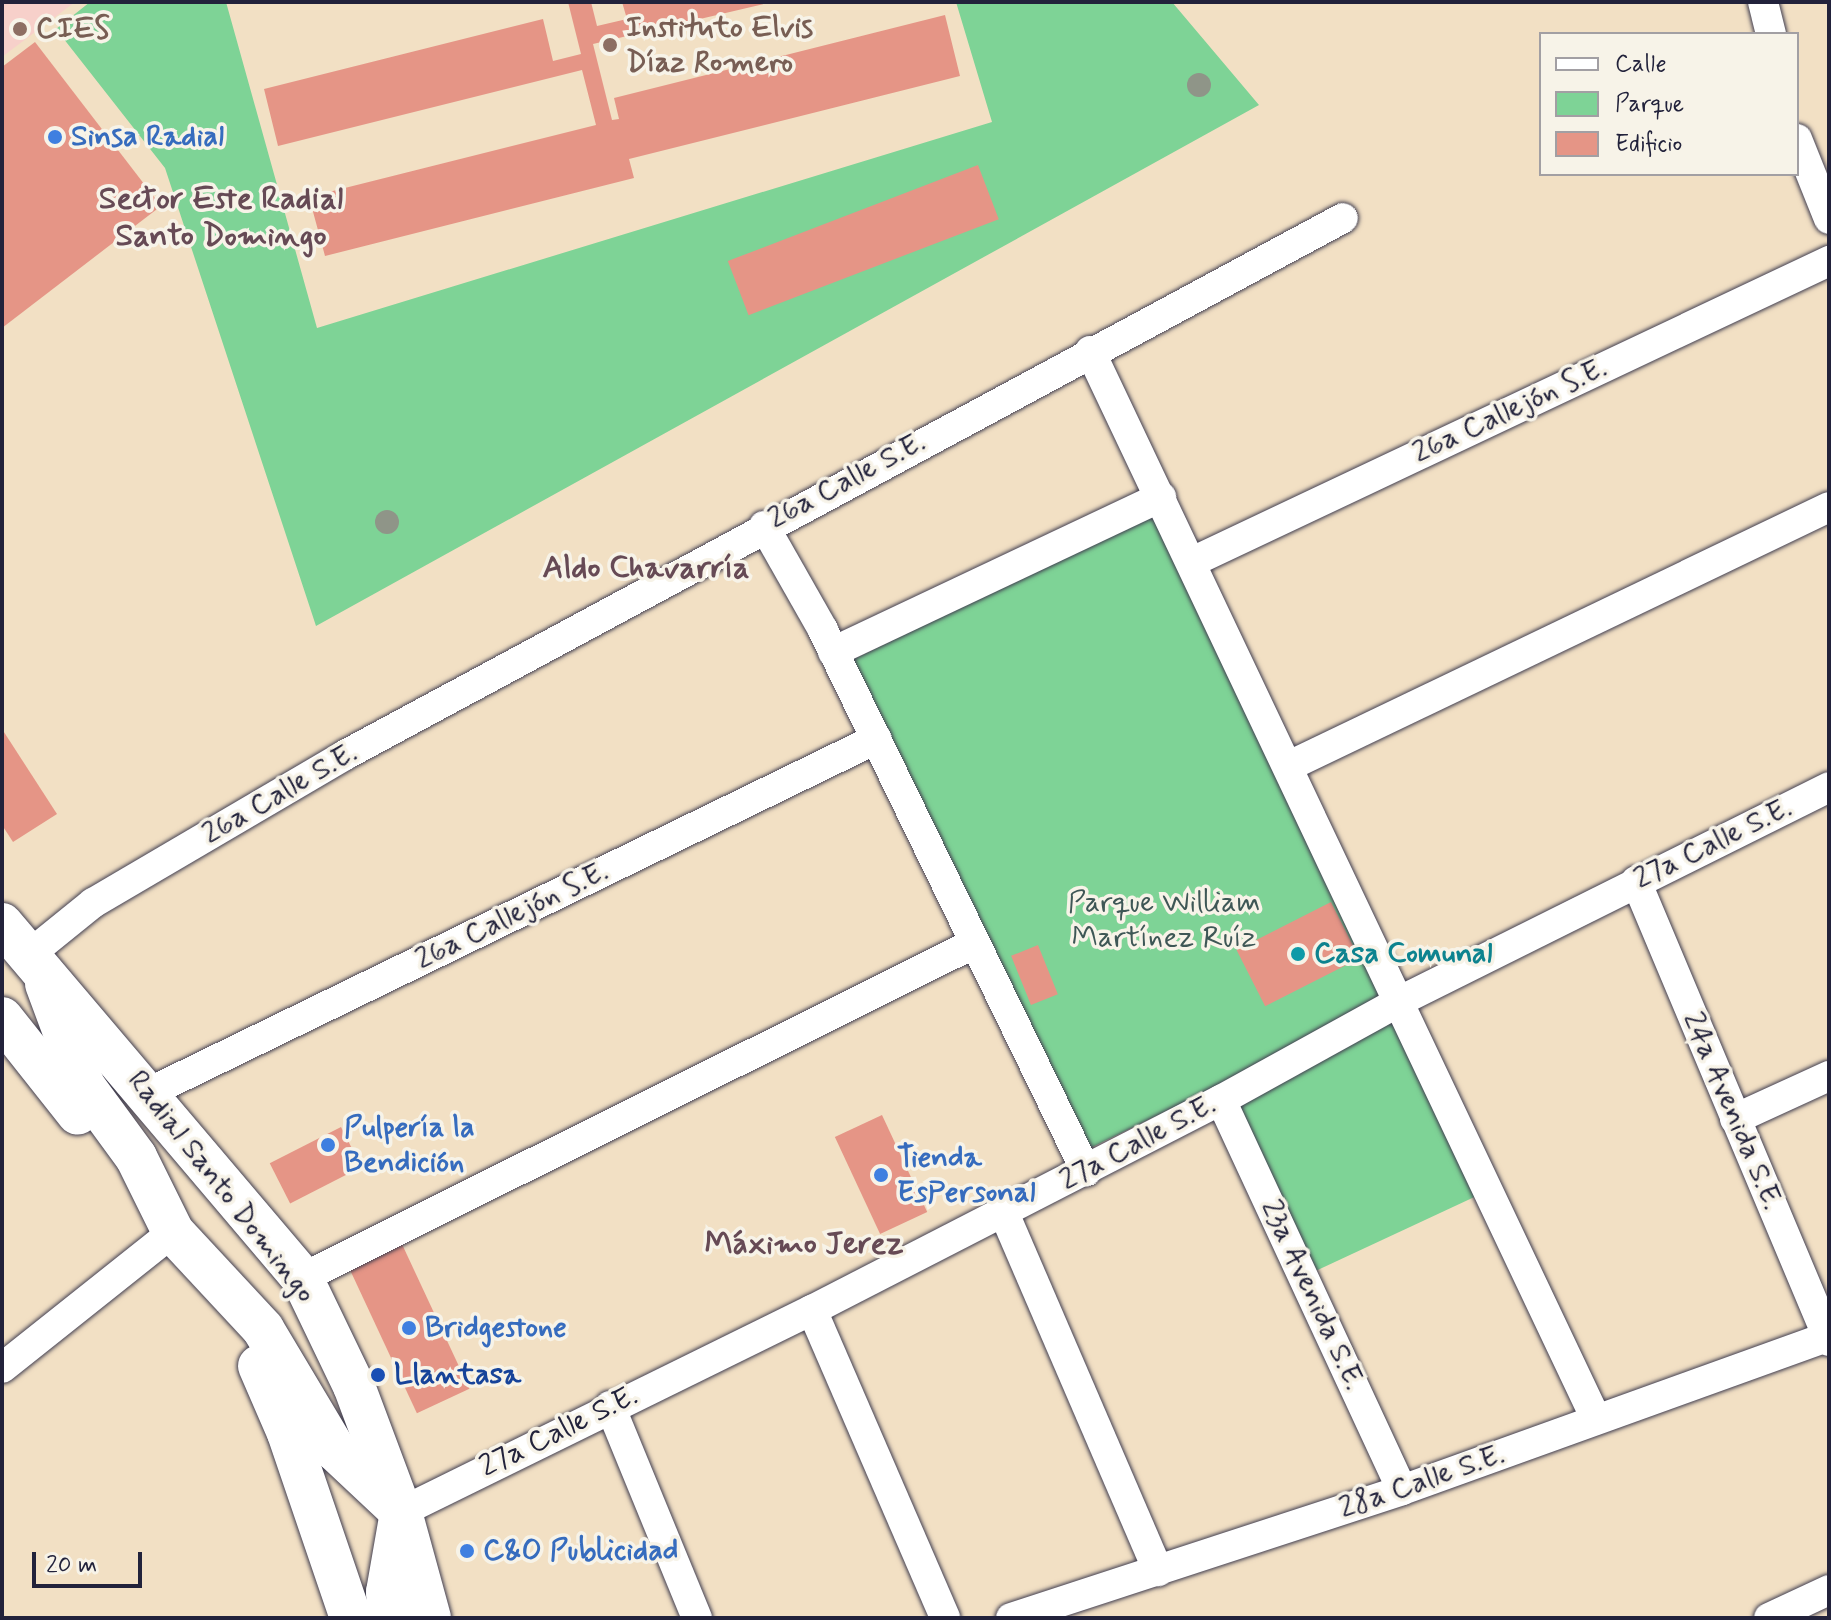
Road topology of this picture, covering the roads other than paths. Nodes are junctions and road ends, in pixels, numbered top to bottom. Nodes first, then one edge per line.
1 (1763, 2) edge
2 (1770, 32) edge
3 (1799, 144) edge
4 (1343, 218) dead end
5 (1829, 219) edge
6 (1829, 261) edge
7 (1090, 351) junction
8 (1161, 497) junction
9 (1829, 507) edge
10 (764, 526) junction
11 (1192, 562) junction
12 (833, 652) junction
13 (876, 739) junction
14 (1289, 766) junction
15 (1829, 787) edge
16 (1636, 881) junction
17 (975, 943) junction
18 (24, 949) edge
19 (1400, 1001) junction
20 (2, 1018) edge
21 (1829, 1076) edge
22 (148, 1093) junction
23 (1221, 1100) junction
24 (1735, 1119) junction
25 (1086, 1171) junction
26 (1004, 1213) junction
27 (173, 1232) junction
28 (302, 1278) junction
29 (812, 1310) junction
30 (1828, 1338) edge
31 (2, 1368) edge
32 (610, 1406) junction
33 (1596, 1419) junction
34 (1402, 1490) junction
35 (401, 1512) junction
36 (1158, 1571) junction
37 (1829, 1590) edge
38 (351, 1618) edge
39 (389, 1618) edge
40 (430, 1618) edge
41 (697, 1618) edge
42 (945, 1618) edge
43 (1011, 1618) edge
44 (1769, 1618) edge

1 - 2 street
3 - 5 street
4 - 7 street, 26a Calle S.E.
6 - 11 street, 26a Callejón S.E.
7 - 8 street
7 - 10 street, 26a Calle S.E.
8 - 11 street
8 - 12 street
9 - 14 street
10 - 12 street
10 - 18 street, 26a Calle S.E.
11 - 14 street
12 - 13 street
13 - 17 street
13 - 22 street, 26a Callejón S.E.
14 - 19 street
15 - 16 street, 27a Calle S.E.
16 - 19 street, 27a Calle S.E.
16 - 24 street, 24a Avenida S.E.
17 - 25 street
17 - 28 street
18 - 22 main road, Radial Santo Domingo
18 - 27 main road
19 - 23 street, 27a Calle S.E.
19 - 33 street
20 - 27 main road
21 - 24 street
22 - 28 main road, Radial Santo Domingo
23 - 25 street, 27a Calle S.E.
23 - 34 street, 23a Avenida S.E.
24 - 30 street, 24a Avenida S.E.
25 - 26 street, 27a Calle S.E.
26 - 29 street, 27a Calle S.E.
26 - 36 street
27 - 31 street
27 - 35 main road
27 - 38 main road
28 - 35 main road, Radial Santo Domingo
29 - 32 street, 27a Calle S.E.
29 - 42 street
30 - 33 street, 28a Calle S.E.
32 - 35 street, 27a Calle S.E.
32 - 41 street
33 - 34 street, 28a Calle S.E.
34 - 36 street, 28a Calle S.E.
35 - 39 main road
35 - 40 main road, Radial Santo Domingo
36 - 43 street, 28a Calle S.E.
37 - 44 street

